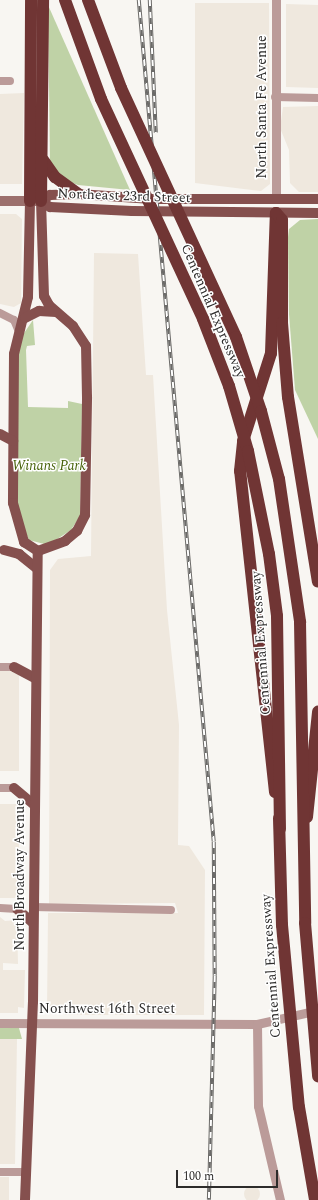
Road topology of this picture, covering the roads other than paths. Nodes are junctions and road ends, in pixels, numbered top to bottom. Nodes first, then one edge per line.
1 (32, 0) edge
2 (43, 0) edge
3 (65, 0) edge
4 (88, 0) edge
5 (276, 0) edge
6 (0, 81) edge
7 (10, 81) dead end
8 (275, 97) junction
9 (318, 98) edge
10 (43, 159) junction
11 (78, 194) junction
12 (276, 198) junction
13 (318, 199) edge
14 (0, 201) edge
15 (36, 201) junction
16 (276, 213) junction
17 (318, 213) edge
18 (56, 312) junction
19 (0, 313) edge
20 (25, 318) junction
21 (19, 332) junction
22 (0, 434) edge
23 (13, 441) junction
24 (2, 550) edge
25 (38, 551) junction
26 (36, 568) junction
27 (318, 582) edge
28 (0, 667) edge
29 (14, 667) joint
30 (35, 678) junction
31 (318, 712) edge
32 (0, 788) edge
33 (14, 788) joint
34 (34, 805) junction
35 (280, 829) junction
36 (303, 846) junction
37 (33, 907) junction
38 (0, 908) edge
39 (17, 909) joint
40 (171, 910) dead end
41 (33, 923) junction
42 (318, 1010) edge
43 (0, 1023) edge
44 (32, 1023) junction
45 (257, 1024) junction
46 (318, 1076) edge
47 (0, 1172) edge
48 (26, 1172) junction
49 (25, 1200) edge
50 (280, 1200) edge
51 (316, 1200) edge

1 - 15 highway
2 - 10 highway
3 - 35 highway, Centennial Expressway, bridge
4 - 36 highway, Centennial Expressway, bridge
5 - 8 street, North Santa Fe Avenue
6 - 7 street
8 - 9 street
8 - 12 street, North Santa Fe Avenue
10 - 11 highway
10 - 15 highway
11 - 12 main road, Northeast 23rd Street
11 - 15 main road, Northeast 23rd Street
12 - 13 main road, Northeast 23rd Street
12 - 16 main road, North Santa Fe Avenue
14 - 15 main road
15 - 16 main road, Northeast 23rd Street
15 - 18 main road
15 - 20 main road
16 - 17 main road, Northeast 23rd Street
16 - 27 highway
16 - 35 highway, bridge
18 - 20 main road
18 - 25 main road
19 - 21 street
20 - 21 main road
21 - 23 main road
22 - 23 main road
23 - 25 main road
24 - 26 main road
25 - 26 main road, North Broadway Avenue
26 - 30 main road, North Broadway Avenue
28 - 29 street
29 - 30 main road
30 - 34 main road, North Broadway Avenue
31 - 36 highway, bridge
32 - 33 street
33 - 34 main road
34 - 37 main road, North Broadway Avenue
35 - 51 highway, Centennial Expressway, bridge
36 - 46 highway, Centennial Expressway, bridge
37 - 40 street
37 - 41 main road, North Broadway Avenue
38 - 39 street
39 - 41 main road
41 - 44 main road, North Broadway Avenue
42 - 45 street, Northwest 16th Street
43 - 44 street, Northwest 16th Street
44 - 45 street, Northwest 16th Street
44 - 48 main road, North Broadway Avenue
45 - 50 street
47 - 48 street
48 - 49 main road, North Broadway Avenue

